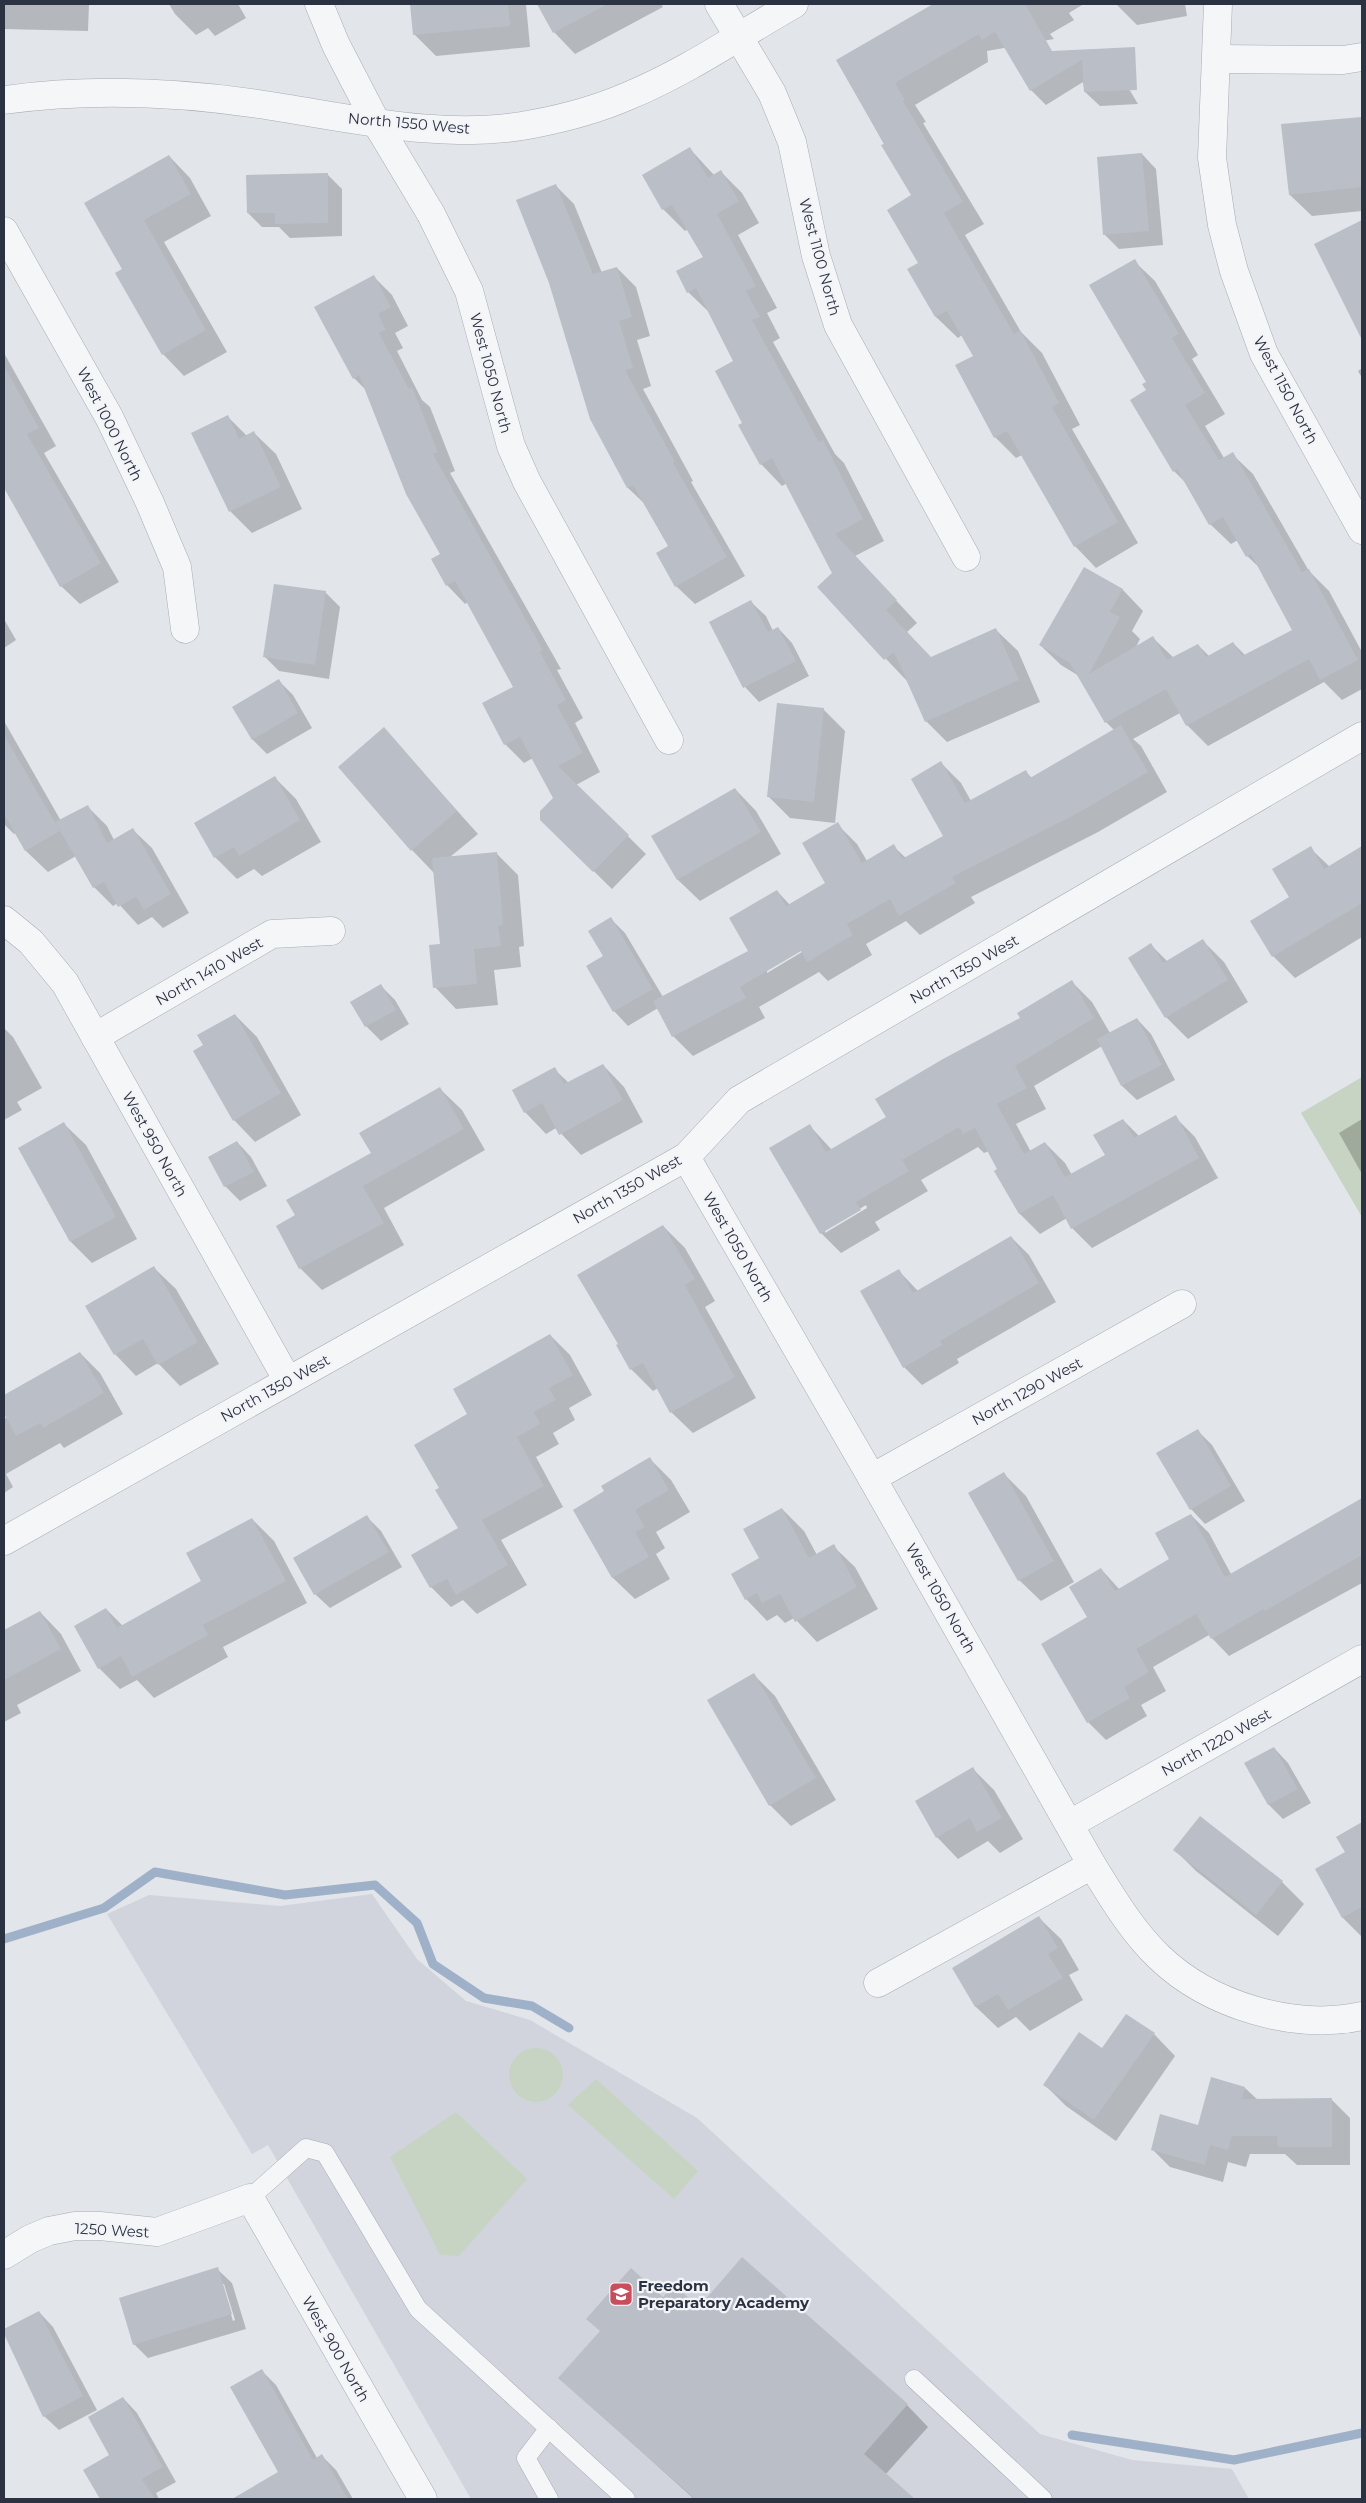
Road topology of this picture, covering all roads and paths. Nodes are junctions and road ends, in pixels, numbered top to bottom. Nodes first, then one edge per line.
1 (319, 4) edge
2 (719, 4) edge
3 (794, 4) edge
4 (1218, 4) edge
5 (738, 36) junction
6 (1362, 57) edge
7 (1218, 59) junction
8 (4, 100) edge
9 (377, 124) junction
10 (4, 231) edge
11 (1362, 530) edge
12 (966, 557) dead end
13 (185, 629) dead end
14 (1362, 736) edge
15 (670, 740) dead end
16 (4, 920) edge
17 (331, 931) dead end
18 (95, 1037) junction
19 (686, 1157) junction
20 (1182, 1304) dead end
21 (288, 1381) junction
22 (872, 1478) junction
23 (4, 1541) edge
24 (1362, 1659) edge
25 (1070, 1824) junction
26 (1092, 1865) junction
27 (878, 1983) dead end
28 (1362, 2016) edge
29 (250, 2198) junction
30 (4, 2255) edge
31 (914, 2379) dead end
32 (549, 2428) junction
33 (422, 2499) edge
34 (549, 2499) edge
35 (626, 2499) edge
36 (1043, 2499) edge

1 - 9 street, West 1050 North
2 - 5 street, West 1100 North
3 - 5 street, North 1550 West
4 - 7 street, West 1150 North
5 - 9 street, North 1550 West
5 - 12 street, West 1100 North
6 - 7 street
7 - 11 street, West 1150 North
8 - 9 street, North 1550 West
9 - 15 street, West 1050 North
10 - 13 street, West 1000 North
14 - 19 street, North 1350 West
16 - 18 street, West 950 North
17 - 18 street, North 1410 West
18 - 21 street, West 950 North
19 - 21 street, North 1350 West
19 - 22 street, West 1050 North
20 - 22 street, North 1290 West
21 - 23 street, North 1350 West
22 - 25 street, West 1050 North
24 - 25 street, North 1220 West
25 - 26 street, West 1050 North
26 - 27 street
26 - 28 street, West 1050 North
29 - 30 street, 1250 West
29 - 32 lane
29 - 33 street, West 900 North
31 - 36 lane
32 - 34 lane
32 - 35 lane

